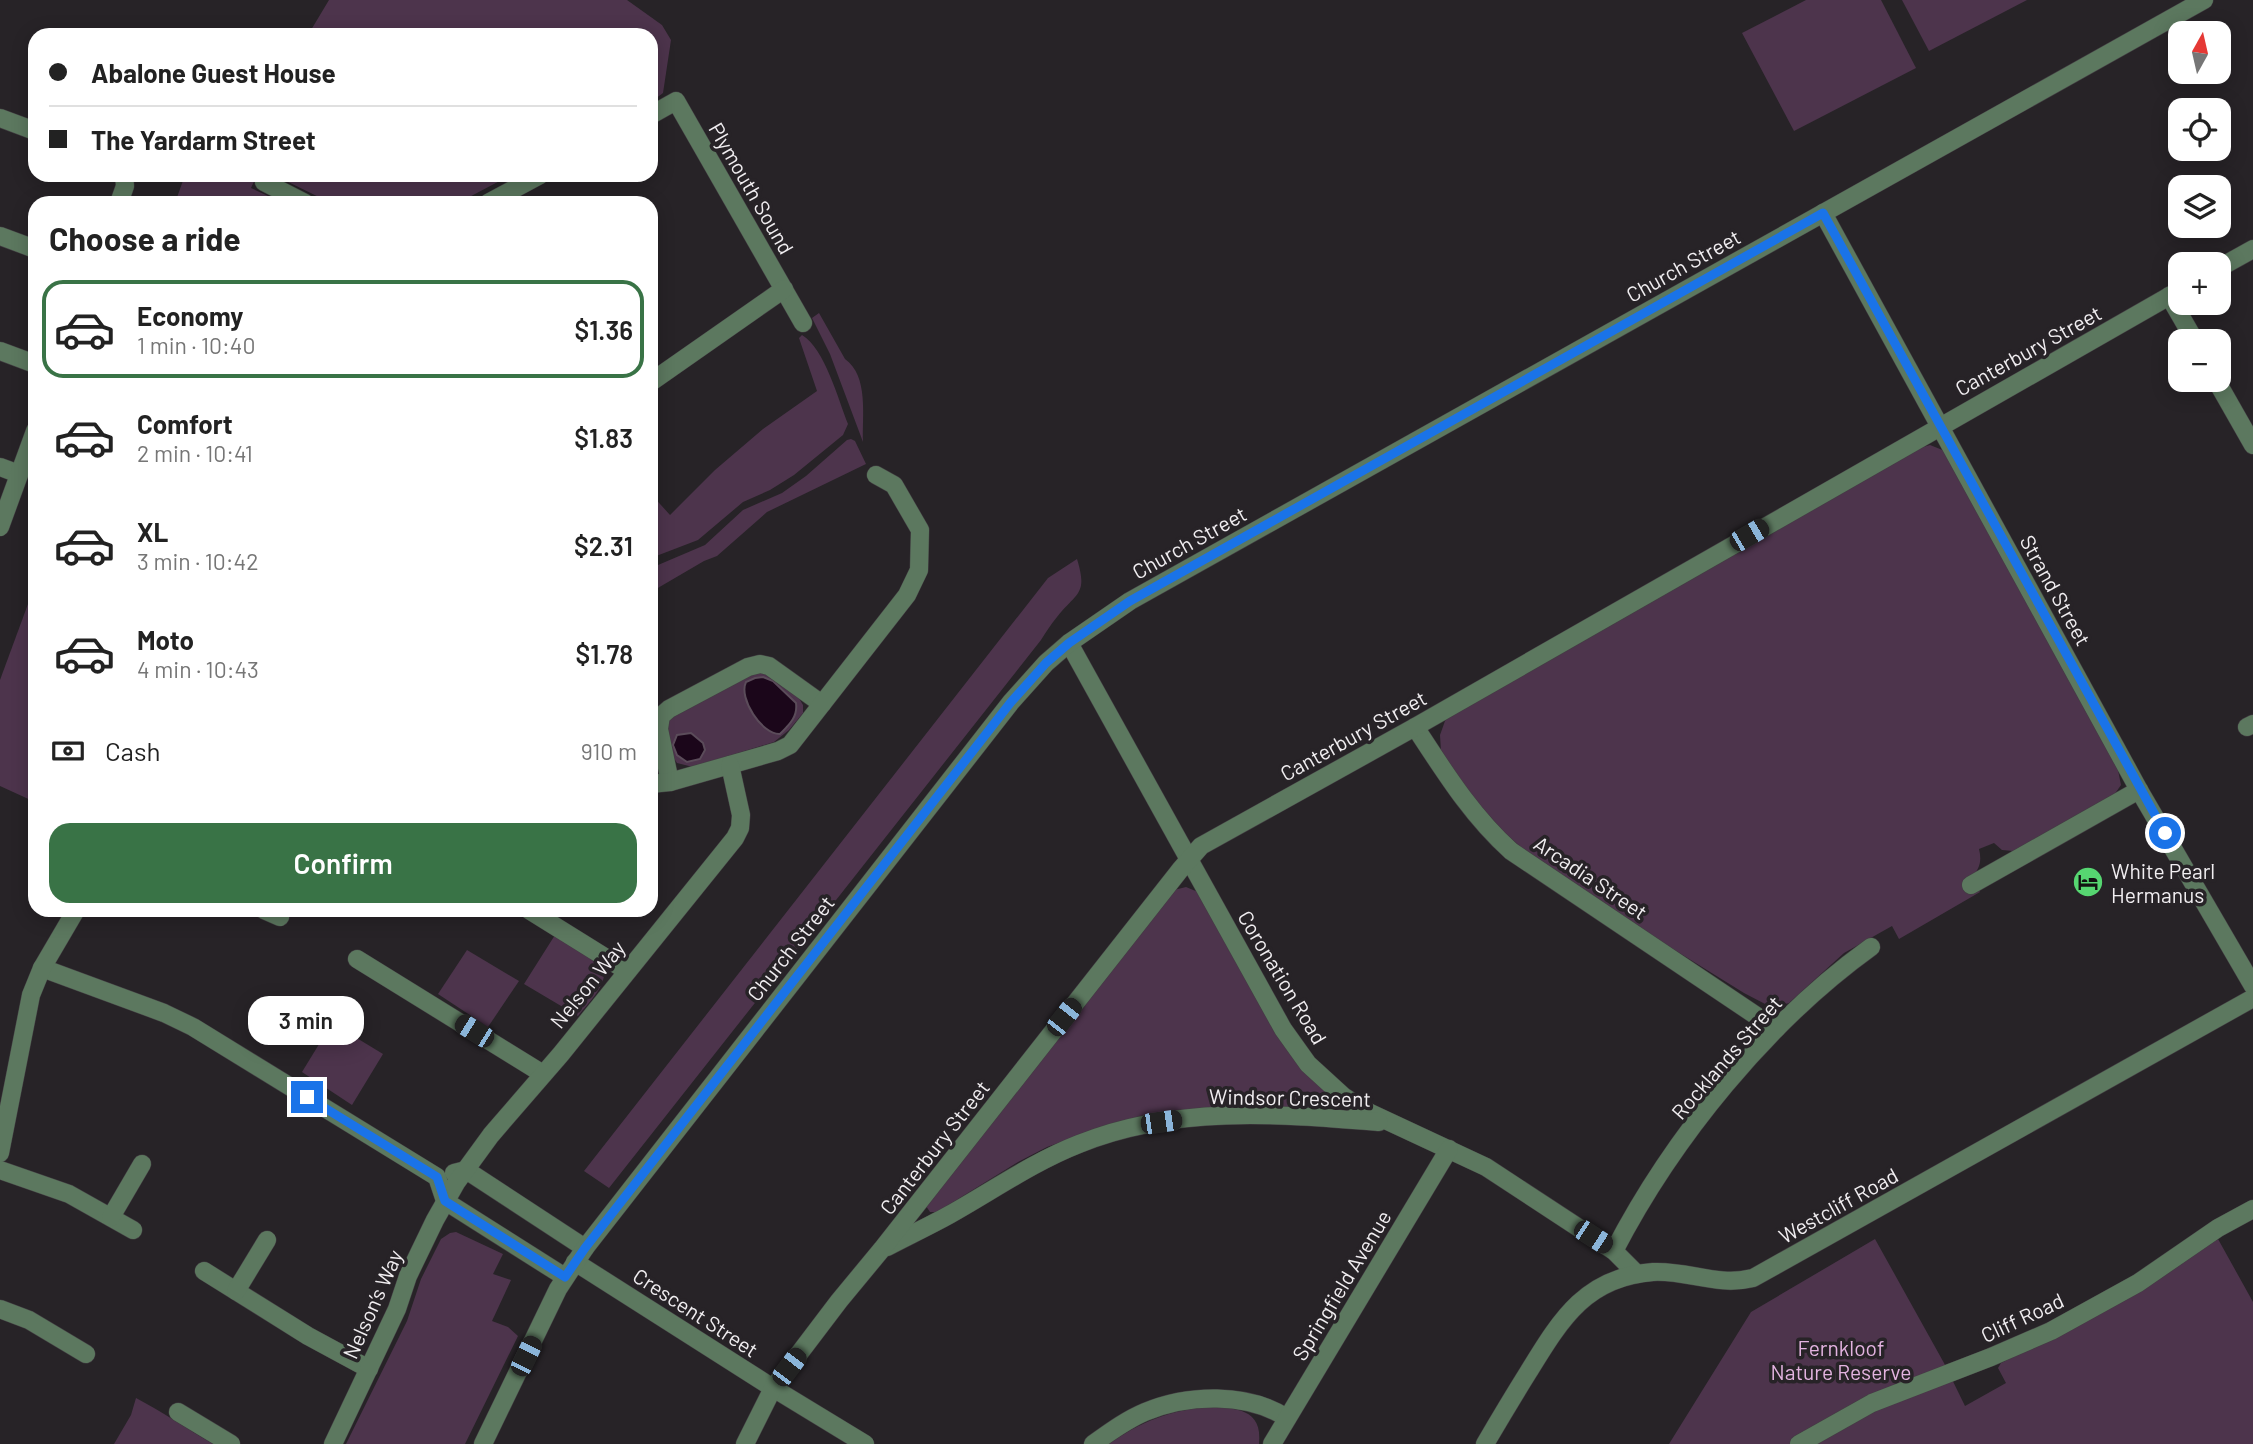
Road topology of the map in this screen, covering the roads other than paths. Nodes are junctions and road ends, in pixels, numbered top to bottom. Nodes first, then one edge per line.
1 (2204, 0) edge
2 (2178, 6) edge
3 (658, 111) edge
4 (0, 118) edge
5 (28, 128) edge
6 (264, 182) dead end
7 (527, 182) edge
8 (291, 196) edge
9 (501, 196) edge
10 (1823, 213) junction
11 (0, 236) edge
12 (28, 246) edge
13 (2253, 249) edge
14 (2231, 261) edge
15 (784, 289) junction
16 (2168, 297) edge
17 (803, 323) dead end
18 (0, 351) edge
19 (28, 361) edge
20 (658, 377) edge
21 (2223, 392) edge
22 (1940, 426) junction
23 (2253, 445) edge
24 (28, 450) edge
25 (0, 467) edge
26 (19, 474) junction
27 (876, 475) dead end
28 (0, 527) edge
29 (1069, 643) junction
30 (822, 704) junction
31 (1415, 727) junction
32 (730, 765) junction
33 (670, 782) junction
34 (658, 783) edge
35 (2139, 790) junction
36 (1190, 858) junction
37 (1971, 884) dead end
38 (72, 917) edge
39 (540, 917) edge
40 (1871, 947) dead end
41 (357, 959) dead end
42 (42, 968) junction
43 (626, 971) junction
44 (2253, 986) edge
45 (2253, 998) edge
46 (1776, 1029) junction
47 (543, 1074) junction
48 (1390, 1123) junction
49 (1449, 1149) junction
50 (0, 1153) edge
51 (142, 1164) dead end
52 (0, 1170) edge
53 (461, 1176) junction
54 (437, 1177) junction
55 (445, 1201) junction
56 (2253, 1209) edge
57 (111, 1217) junction
58 (133, 1230) dead end
59 (267, 1240) dead end
60 (882, 1250) junction
61 (1614, 1251) junction
62 (580, 1255) junction
63 (204, 1271) dead end
64 (1637, 1274) junction
65 (565, 1277) junction
66 (236, 1291) junction
67 (0, 1308) edge
68 (86, 1354) dead end
69 (369, 1369) junction
70 (773, 1388) junction
71 (178, 1412) dead end
72 (1287, 1418) junction
73 (231, 1444) edge
74 (333, 1444) edge
75 (483, 1444) edge
76 (745, 1444) edge
77 (865, 1444) edge
78 (1093, 1444) edge
79 (1272, 1444) edge
80 (1485, 1444) edge
81 (1799, 1444) edge

1 - 2 street, Church Street
2 - 10 street, Church Street
3 - 15 street, Plymouth Sound
4 - 5 street
6 - 8 street
7 - 9 street
10 - 22 street, Strand Street
10 - 29 street, Church Street
11 - 12 street
13 - 14 street
15 - 17 street, Plymouth Sound
15 - 20 street
16 - 22 street, Canterbury Street
18 - 19 street
21 - 23 street
22 - 31 street, Canterbury Street
22 - 35 street, Strand Street
24 - 26 street
25 - 26 street
26 - 28 street
27 - 30 street
29 - 36 street, Coronation Road
29 - 62 street, Church Street
30 - 32 street
30 - 33 street
31 - 36 street, Canterbury Street
31 - 46 street, Arcadia Street
32 - 33 street
32 - 43 street, Nelson Way
33 - 34 street
35 - 37 street
35 - 44 street, Strand Street
36 - 48 street, Coronation Road
36 - 60 street, Canterbury Street
38 - 42 street
39 - 43 street
40 - 46 street, Rocklands Street
41 - 47 street
42 - 50 street
42 - 54 street
43 - 47 street, Nelson Way
45 - 64 street, Westcliff Road
46 - 61 street, Rocklands Street
47 - 53 street, Nelson Way
48 - 49 street, Coronation Road
48 - 60 street, Windsor Crescent
49 - 61 street, Coronation Road
49 - 72 street, Springfield Avenue
51 - 57 street
52 - 57 street
53 - 54 street
53 - 55 street, Nelson’s Way
53 - 62 street, Crescent Street
54 - 55 street
55 - 65 street
55 - 69 street, Nelson’s Way
56 - 81 street, Cliff Road
57 - 58 street
59 - 66 street
60 - 70 street, Canterbury Street
61 - 64 street, Coronation Road
62 - 65 street, Church Street
62 - 70 street, Crescent Street
63 - 66 street
64 - 80 street, Westcliff Road
65 - 75 street, Church Street
66 - 69 street
67 - 68 street
69 - 74 street, Nelson’s Way
70 - 76 street, Canterbury Street
70 - 77 street, Crescent Street
71 - 73 street
72 - 78 street
72 - 79 street, Springfield Avenue

